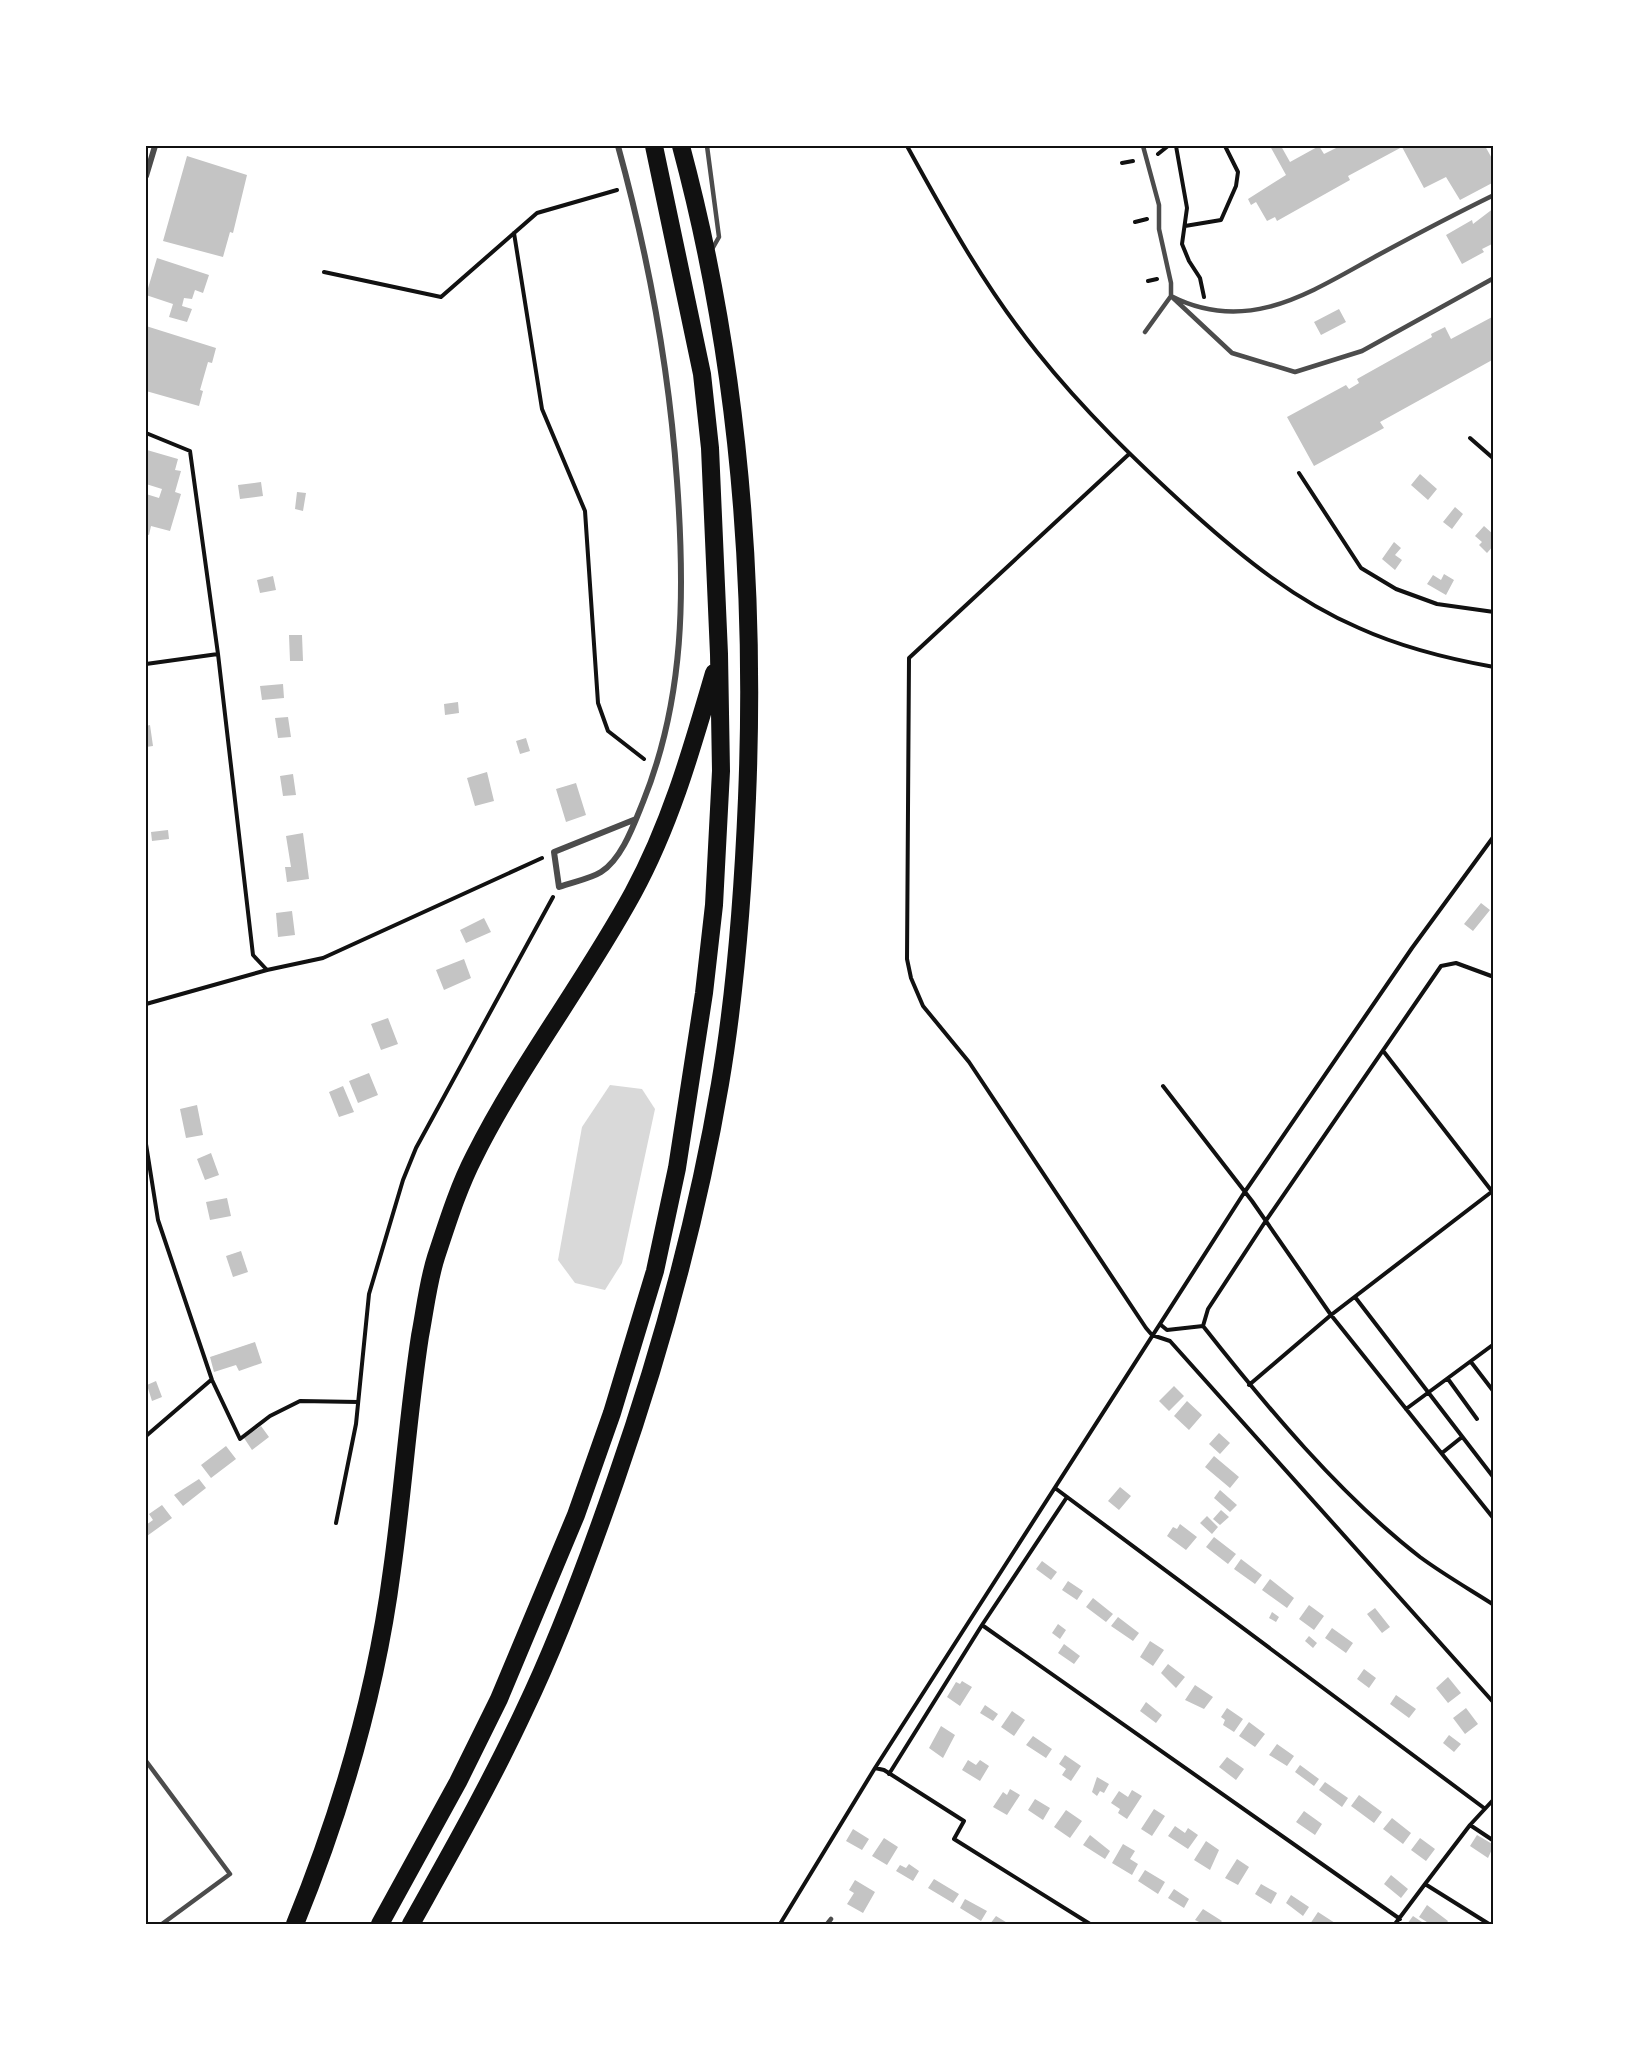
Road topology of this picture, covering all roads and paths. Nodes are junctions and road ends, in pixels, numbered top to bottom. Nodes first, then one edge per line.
1 (154, 146) edge
2 (618, 146) edge
3 (654, 146) edge
4 (681, 146) edge
5 (707, 146) edge
6 (907, 146) edge
7 (1143, 146) edge
8 (1176, 146) edge
9 (1225, 146) edge
10 (146, 176) edge
11 (629, 186) junction
12 (1494, 195) edge
13 (1185, 226) junction
14 (514, 233) junction
15 (706, 258) junction
16 (324, 272) dead end
17 (1494, 278) edge
18 (1171, 296) junction
19 (1202, 309) junction
20 (1145, 332) dead end
21 (146, 433) edge
22 (1470, 438) dead end
23 (1128, 455) junction
24 (1494, 459) edge
25 (1299, 473) dead end
26 (1494, 612) edge
27 (218, 654) junction
28 (719, 654) junction
29 (146, 664) edge
30 (1494, 667) edge
31 (656, 769) junction
32 (636, 819) junction
33 (1494, 836) edge
34 (554, 852) junction
35 (559, 887) junction
36 (267, 970) junction
37 (1492, 978) edge
38 (146, 1004) edge
39 (1384, 1052) junction
40 (1163, 1086) dead end
41 (146, 1144) edge
42 (1493, 1192) edge
43 (1244, 1193) junction
44 (1265, 1222) junction
45 (1355, 1297) junction
46 (1331, 1315) junction
47 (1161, 1325) junction
48 (1203, 1326) junction
49 (1152, 1335) junction
50 (1493, 1345) edge
51 (1471, 1362) junction
52 (1448, 1379) junction
53 (212, 1380) junction
54 (1249, 1385) junction
55 (1428, 1392) junction
56 (1494, 1392) edge
57 (358, 1402) junction
58 (1406, 1409) junction
59 (1477, 1419) dead end
60 (146, 1436) edge
61 (1462, 1437) junction
62 (1442, 1453) junction
63 (1494, 1478) edge
64 (1055, 1488) junction
65 (1067, 1497) junction
66 (1494, 1519) edge
67 (336, 1523) dead end
68 (1494, 1605) edge
69 (982, 1625) junction
70 (1494, 1703) edge
71 (146, 1761) edge
72 (875, 1768) junction
73 (889, 1774) junction
74 (1494, 1800) edge
75 (1484, 1808) junction
76 (1470, 1825) junction
77 (1494, 1841) edge
78 (1425, 1884) junction
79 (831, 1919) dead end
80 (1400, 1919) junction
81 (162, 1924) edge
82 (296, 1924) edge
83 (380, 1924) edge
84 (411, 1924) edge
85 (780, 1924) edge
86 (827, 1924) edge
87 (1090, 1924) edge
88 (1395, 1924) edge
89 (1489, 1924) edge

1 - 10 street
2 - 11 street
3 - 28 highway
4 - 15 highway
5 - 15 lane
6 - 23 path
7 - 18 lane
8 - 13 path
9 - 13 path
11 - 14 path
11 - 31 street
12 - 19 lane
13 - 19 path
14 - 16 path
14 - 31 path
15 - 84 highway
17 - 18 lane
18 - 19 lane
18 - 20 lane
21 - 27 path
22 - 24 path
23 - 30 path
23 - 49 path
25 - 26 path
27 - 29 path
27 - 36 path
28 - 82 highway
28 - 83 highway
31 - 32 street
32 - 34 street
32 - 35 street
33 - 43 path
34 - 35 street
34 - 36 path
35 - 57 path
36 - 38 path
37 - 39 path
39 - 42 path
39 - 44 path
40 - 43 path
41 - 53 path
42 - 45 path
43 - 44 path
43 - 47 path
44 - 46 path
44 - 48 path
45 - 46 path
45 - 55 path
46 - 54 path
46 - 58 path
47 - 48 path
47 - 49 path
48 - 54 path
49 - 64 path
49 - 70 path
50 - 51 path
51 - 52 path
51 - 56 path
52 - 55 path
52 - 59 path
53 - 57 path
53 - 60 path
54 - 68 path
55 - 58 path
55 - 61 path
57 - 67 path
58 - 62 path
61 - 62 path
61 - 63 path
62 - 66 path
64 - 65 path
64 - 72 path
65 - 69 path
65 - 75 path
69 - 73 path
69 - 80 path
71 - 81 lane
72 - 73 path
72 - 85 path
73 - 87 path
74 - 75 path
75 - 76 path
76 - 77 path
76 - 78 path
78 - 80 path
78 - 89 path
79 - 86 lane
80 - 88 path

